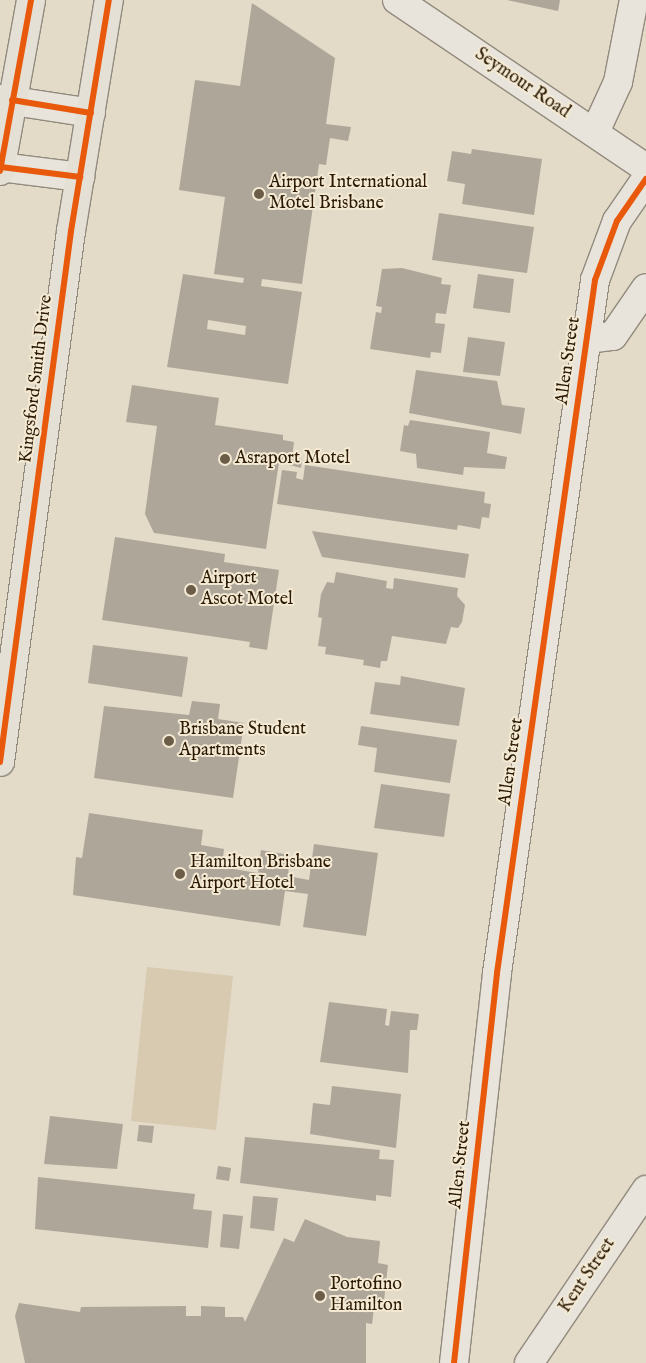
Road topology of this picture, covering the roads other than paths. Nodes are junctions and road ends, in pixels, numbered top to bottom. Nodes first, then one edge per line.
1 (31, 0) edge
2 (109, 0) edge
3 (397, 0) edge
4 (634, 0) edge
5 (6, 100) edge
6 (91, 113) junction
7 (595, 132) junction
8 (0, 168) edge
9 (646, 168) edge
10 (80, 177) junction
11 (646, 179) edge
12 (646, 288) edge
13 (587, 339) junction
14 (0, 762) edge
15 (646, 1190) edge
16 (454, 1363) edge
17 (529, 1363) edge

1 - 5 highway
2 - 6 highway, Kingsford Smith Drive
3 - 7 street, Seymour Road
4 - 7 street
5 - 6 street
5 - 8 highway
6 - 10 highway, Kingsford Smith Drive
7 - 9 street, Seymour Road
8 - 10 street
10 - 14 highway, Kingsford Smith Drive
11 - 13 street, Allen Street
12 - 13 street, Allen Street
13 - 16 street, Allen Street
15 - 17 street, Kent Street

